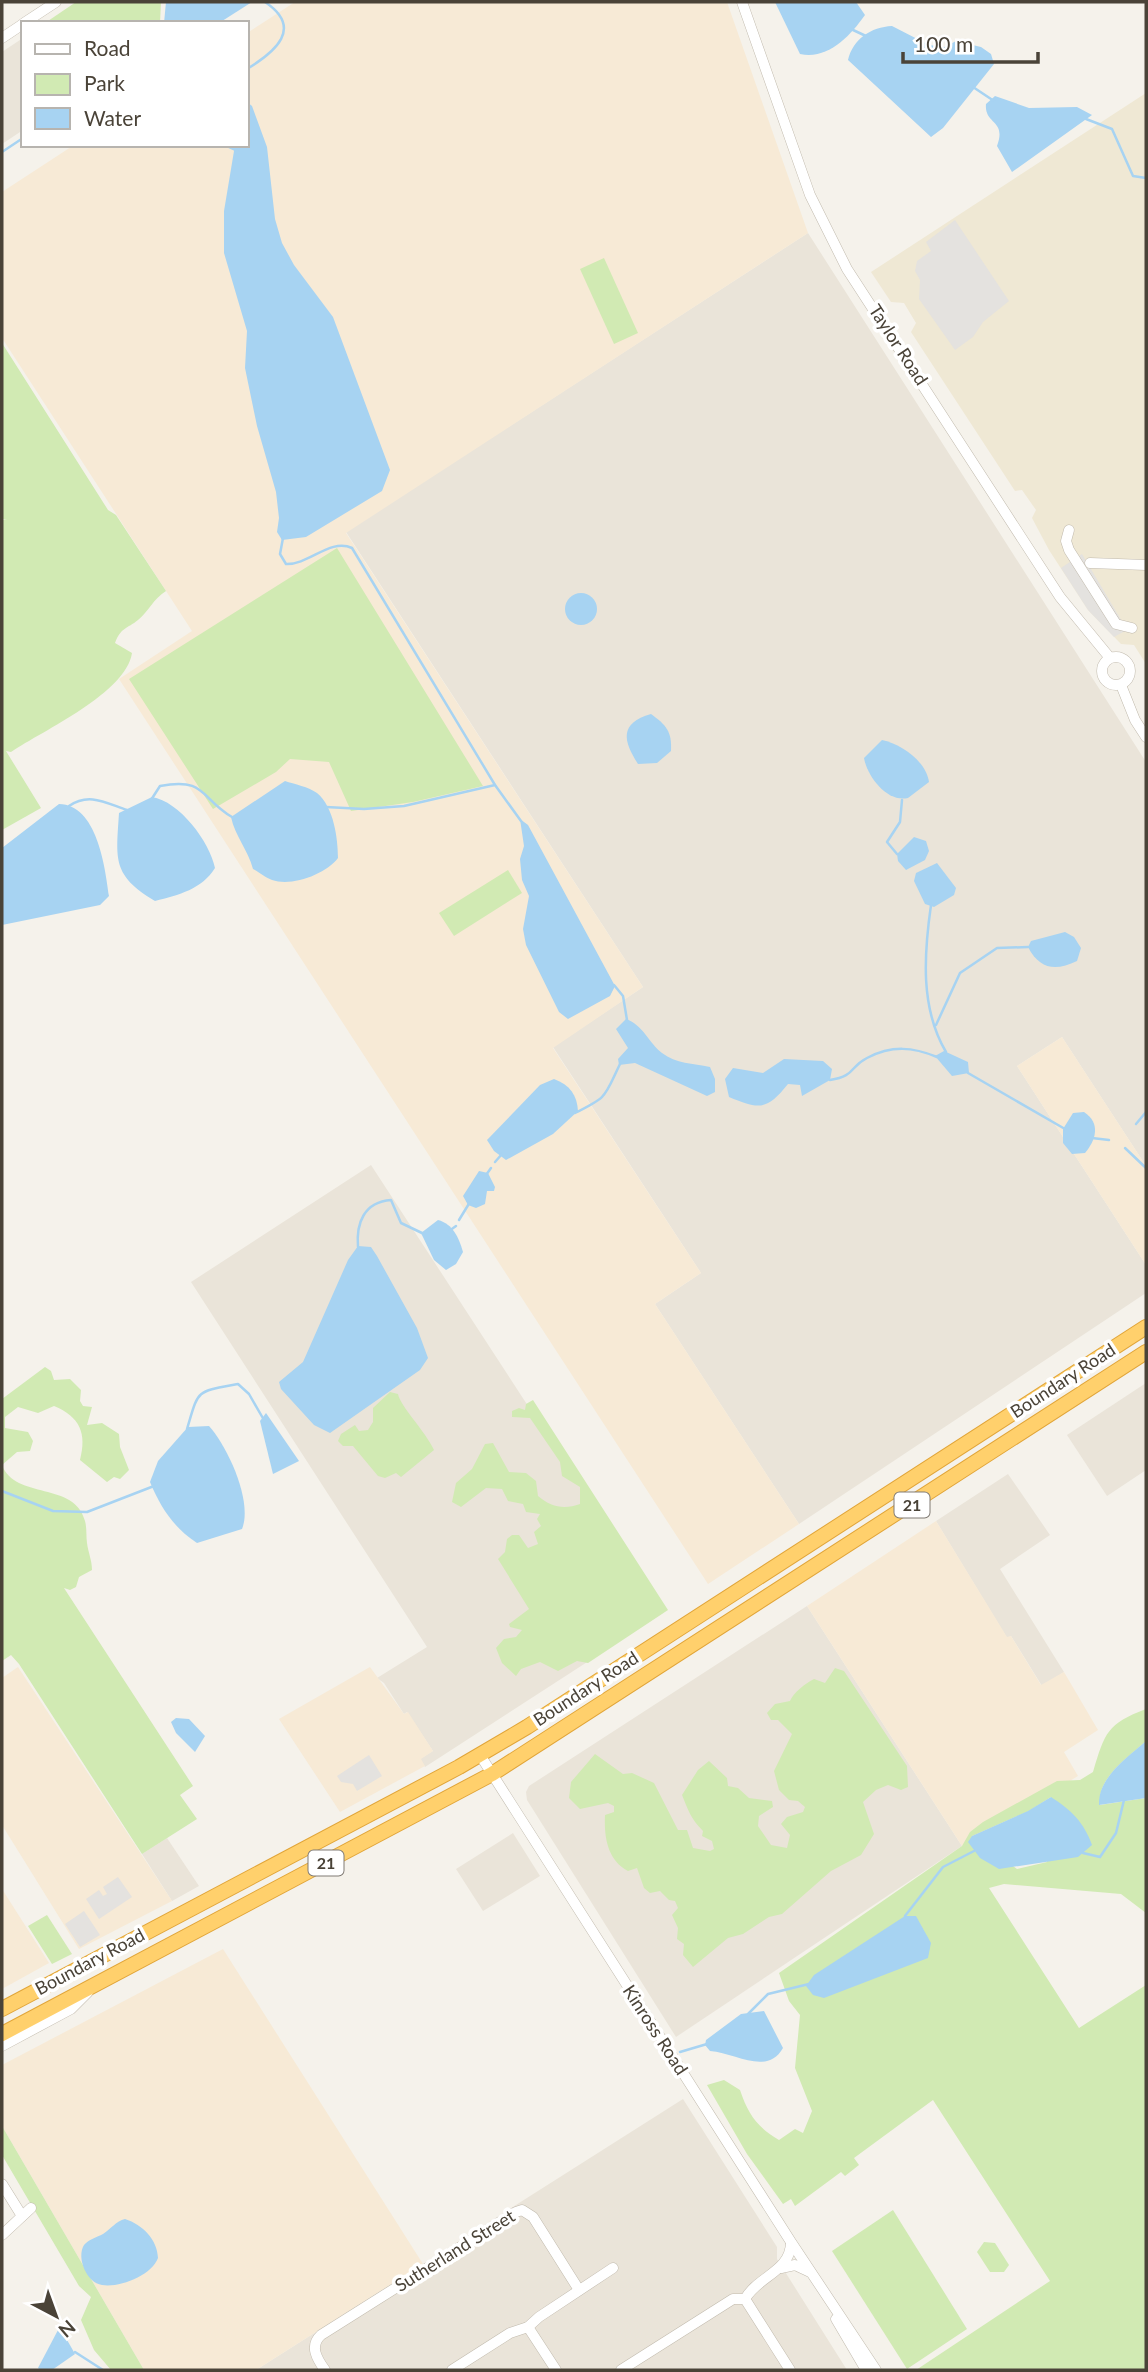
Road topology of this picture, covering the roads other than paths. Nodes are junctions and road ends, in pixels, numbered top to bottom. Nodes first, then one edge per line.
1 (56, 2) edge
2 (742, 2) edge
3 (26, 21) edge
4 (21, 24) edge
5 (2, 38) edge
6 (1069, 530) dead end
7 (1090, 563) dead end
8 (1146, 565) edge
9 (1132, 628) dead end
10 (1110, 658) junction
11 (1121, 685) junction
12 (1146, 737) edge
13 (1146, 1326) edge
14 (1146, 1352) edge
15 (480, 1755) junction
16 (492, 1774) junction
17 (96, 1985) junction
18 (2, 2009) edge
19 (2, 2034) edge
20 (2, 2046) edge
21 (2, 2183) edge
22 (31, 2208) dead end
23 (22, 2216) junction
24 (2, 2235) edge
25 (791, 2242) junction
26 (781, 2267) junction
27 (613, 2268) dead end
28 (811, 2273) junction
29 (579, 2290) junction
30 (745, 2298) junction
31 (831, 2304) junction
32 (528, 2327) junction
33 (325, 2370) edge
34 (452, 2370) edge
35 (556, 2370) edge
36 (621, 2370) edge
37 (790, 2370) edge
38 (866, 2370) edge
39 (876, 2370) edge

1 - 3 street
2 - 10 street, Taylor Road
4 - 5 street
6 - 9 street
7 - 8 street
10 - 11 street
10 - 11 street
11 - 12 street
13 - 15 highway, Boundary Road / 21
14 - 16 highway, Boundary Road / 21
15 - 16 street, Kinross Road
15 - 18 highway, Boundary Road / 21
16 - 17 highway, Boundary Road / 21
16 - 25 street, Kinross Road
17 - 19 highway, Boundary Road / 21
17 - 20 street
21 - 23 street
22 - 23 street
23 - 24 street
25 - 26 street
25 - 28 street, Kinross Road
26 - 28 street
26 - 30 street
27 - 29 street
28 - 31 street, Kinross Road
29 - 32 street
29 - 33 street, Sutherland Street
30 - 36 street
30 - 37 street
31 - 38 street, Kinross Road
31 - 39 street, Kinross Road
32 - 34 street
32 - 35 street

